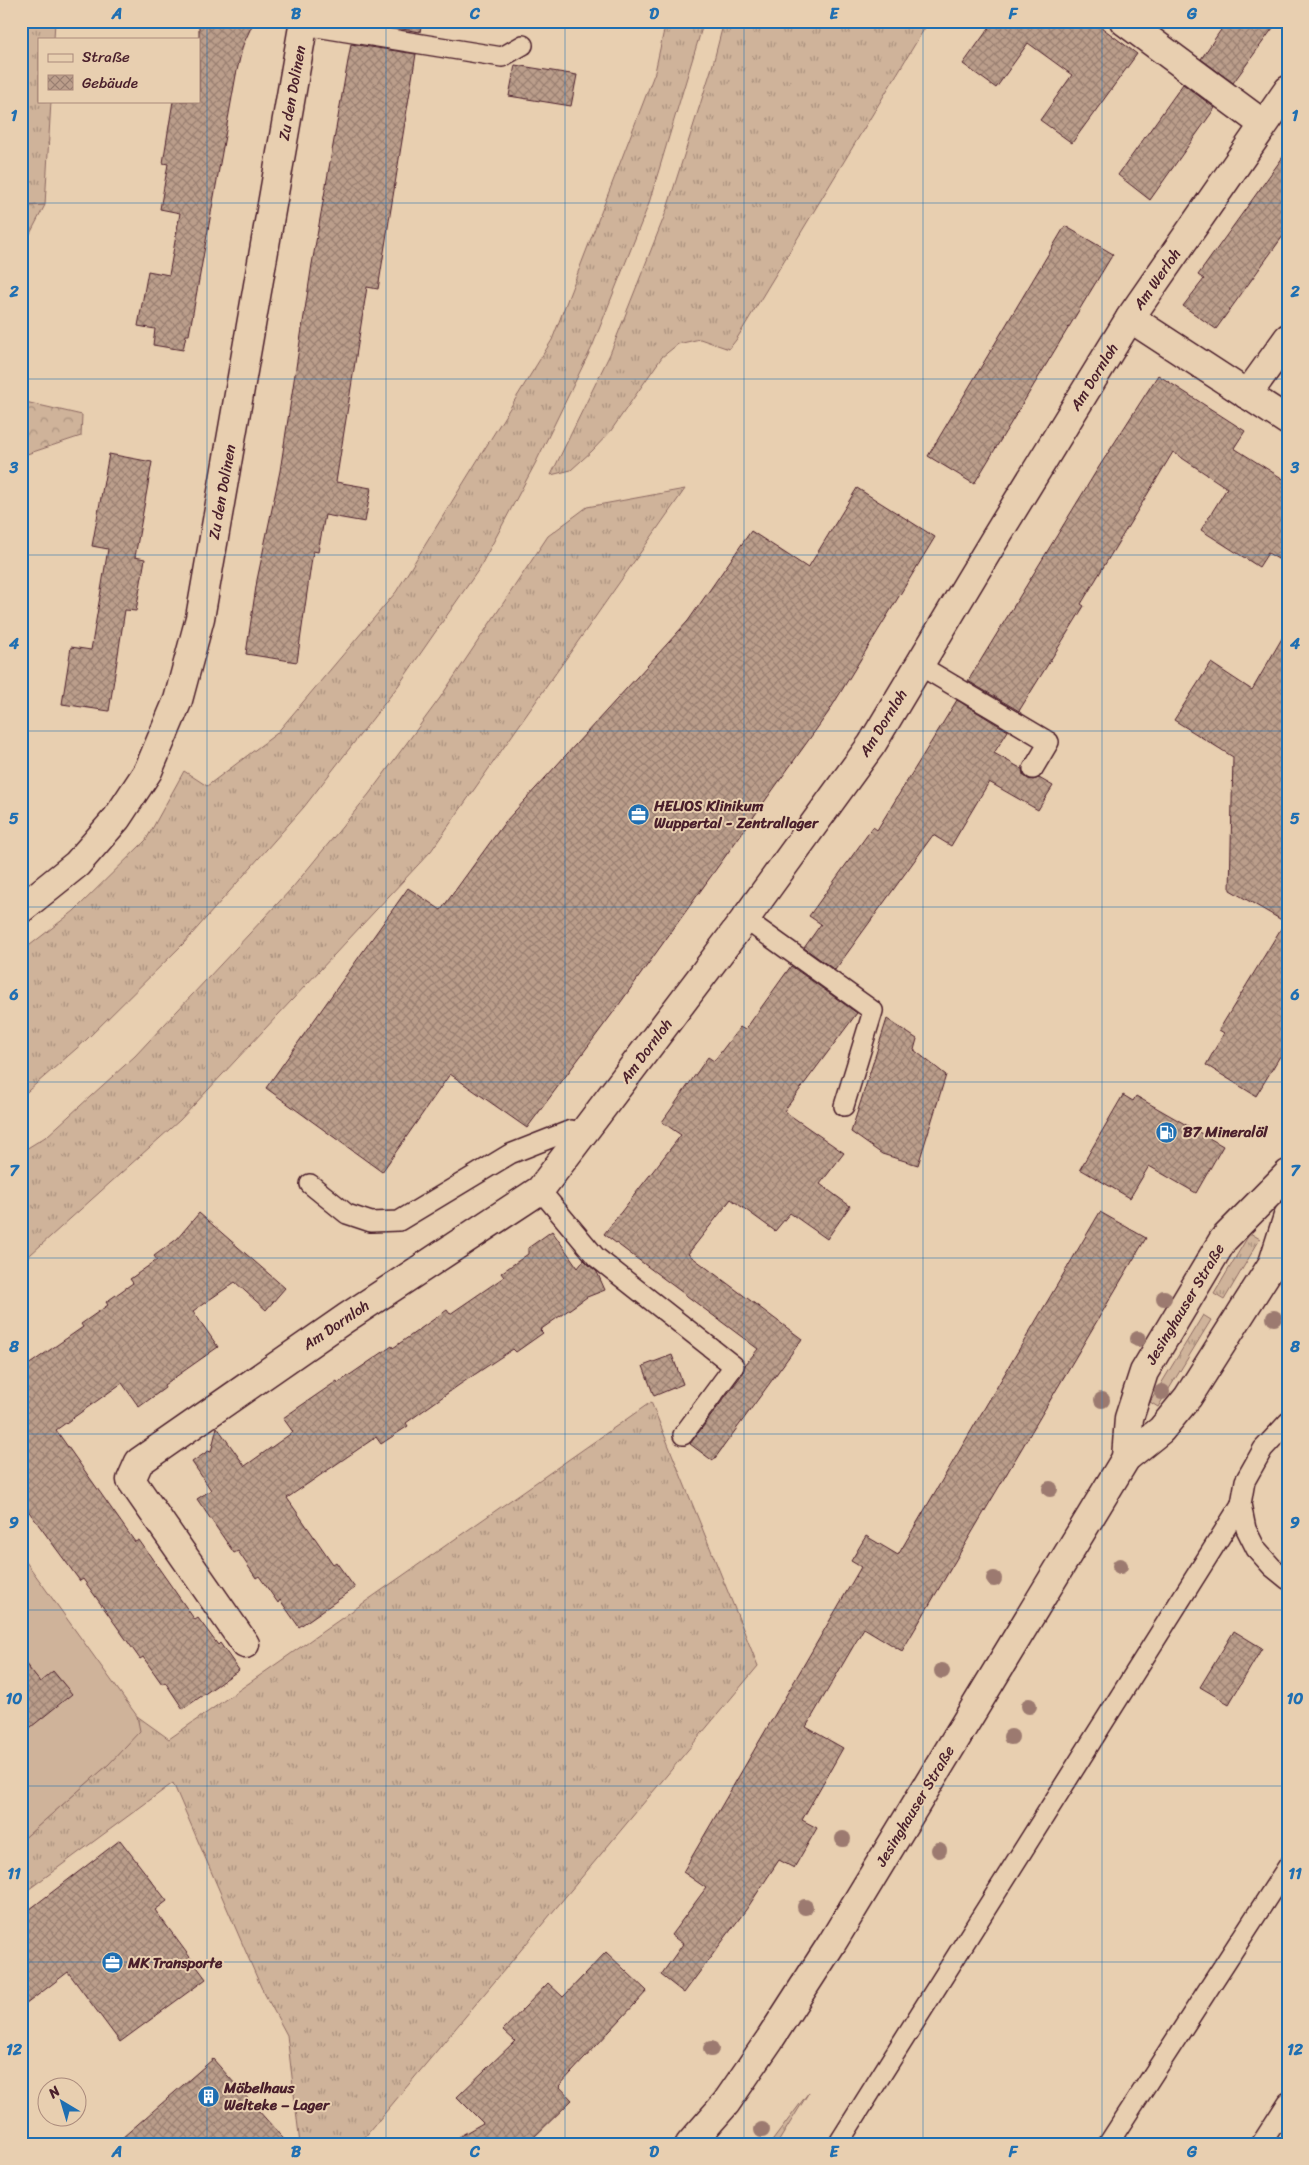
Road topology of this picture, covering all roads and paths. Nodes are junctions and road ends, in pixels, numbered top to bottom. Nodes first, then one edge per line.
1 (1124, 21) edge
2 (304, 23) edge
3 (523, 45) dead end
4 (1288, 90) edge
5 (1263, 124) junction
6 (1130, 318) junction
7 (1288, 338) edge
8 (1247, 395) junction
9 (1288, 421) edge
10 (919, 665) junction
11 (1033, 769) dead end
12 (21, 909) edge
13 (745, 919) junction
14 (844, 1106) dead end
15 (583, 1136) junction
16 (1288, 1174) edge
17 (310, 1184) dead end
18 (540, 1190) junction
19 (1288, 1216) edge
20 (1288, 1422) edge
21 (684, 1435) dead end
22 (1126, 1458) junction
23 (1241, 1504) junction
24 (1288, 1580) edge
25 (245, 1644) dead end
26 (1288, 1866) edge
27 (1288, 2102) edge
28 (690, 2144) edge
29 (838, 2144) edge
30 (1108, 2144) edge
31 (1261, 2144) edge

1 - 5 street
2 - 3 lane
2 - 12 street, Zu den Dolinen
4 - 5 street, Am Werloh
5 - 6 street, Am Werloh
6 - 8 street, Am Werloh
6 - 10 street, Am Dornloh
7 - 8 street
8 - 9 street, Am Werloh
10 - 11 lane
10 - 13 street, Am Dornloh
13 - 14 lane
13 - 15 street, Am Dornloh
15 - 17 lane
15 - 18 street, Am Dornloh
16 - 22 street, Jesinghauser Straße
18 - 21 lane
18 - 25 street, Am Dornloh
19 - 22 street, Jesinghauser Straße
20 - 23 lane
22 - 28 street, Jesinghauser Straße
23 - 24 lane
23 - 29 lane
26 - 30 lane
27 - 31 lane

